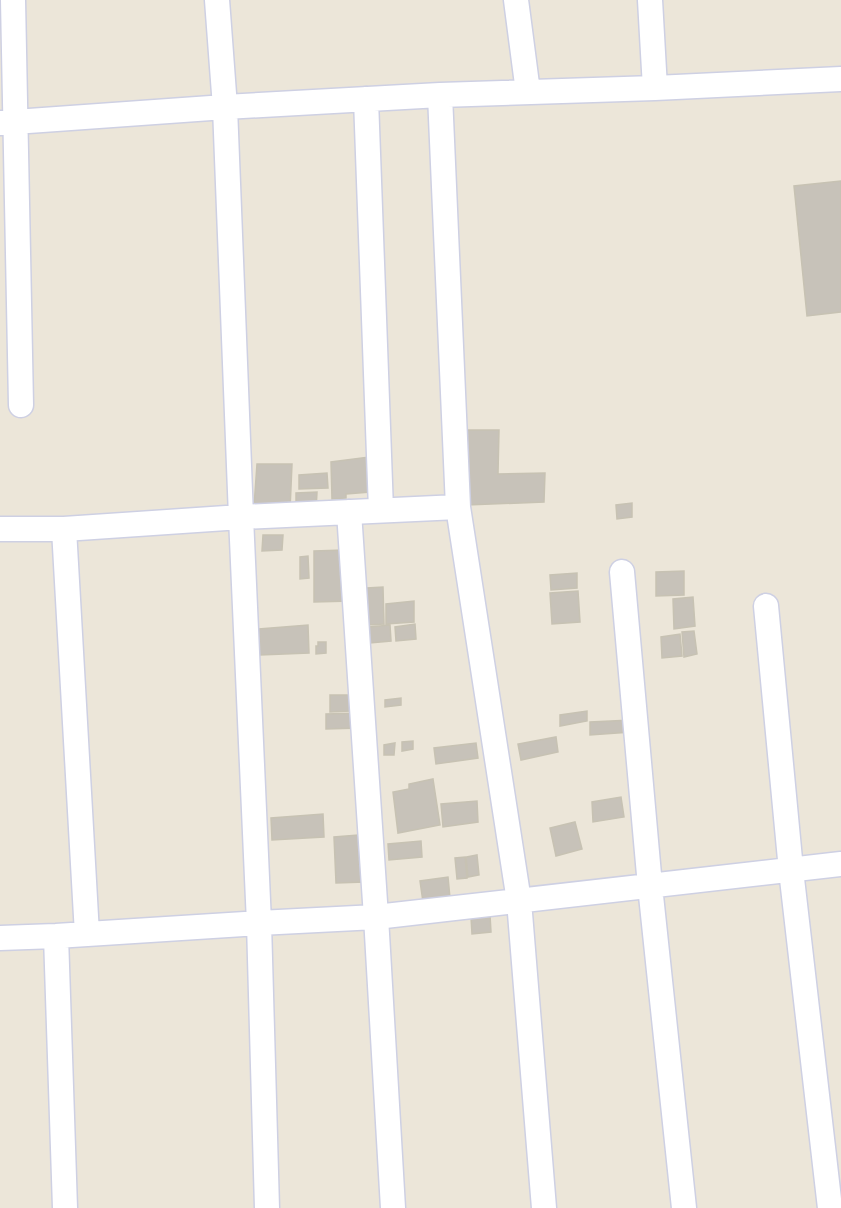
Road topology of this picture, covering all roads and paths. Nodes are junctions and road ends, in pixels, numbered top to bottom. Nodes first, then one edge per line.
1 (13, 0) edge
2 (217, 0) edge
3 (516, 0) edge
4 (650, 0) edge
5 (841, 79) edge
6 (655, 88) junction
7 (528, 92) junction
8 (441, 95) junction
9 (366, 99) junction
10 (225, 107) junction
11 (8, 123) edge
12 (21, 405) dead end
13 (459, 507) junction
14 (381, 510) junction
15 (349, 512) junction
16 (241, 518) junction
17 (0, 529) edge
18 (64, 529) junction
19 (622, 572) dead end
20 (766, 606) dead end
21 (841, 864) edge
22 (791, 870) junction
23 (650, 886) junction
24 (519, 901) junction
25 (376, 917) junction
26 (259, 923) junction
27 (87, 934) junction
28 (56, 936) junction
29 (0, 938) edge
30 (65, 1208) edge
31 (267, 1208) edge
32 (393, 1208) edge
33 (544, 1208) edge
34 (684, 1208) edge
35 (830, 1208) edge

1 - 11 street
2 - 10 street
3 - 7 street
4 - 6 street
5 - 6 street
6 - 7 street
7 - 8 street
8 - 9 street
8 - 13 street
9 - 10 street
9 - 14 street
10 - 11 street
10 - 16 street
11 - 12 street
13 - 14 street
13 - 24 street
14 - 15 street
15 - 16 street
15 - 25 street
16 - 18 street
16 - 26 street
17 - 18 street
18 - 27 street
19 - 23 street
20 - 22 street
21 - 22 street
22 - 23 street
22 - 35 street
23 - 24 street
23 - 34 street
24 - 25 street
24 - 33 street
25 - 26 street
25 - 32 street
26 - 27 street
26 - 31 street
27 - 28 street
28 - 29 street
28 - 30 street

